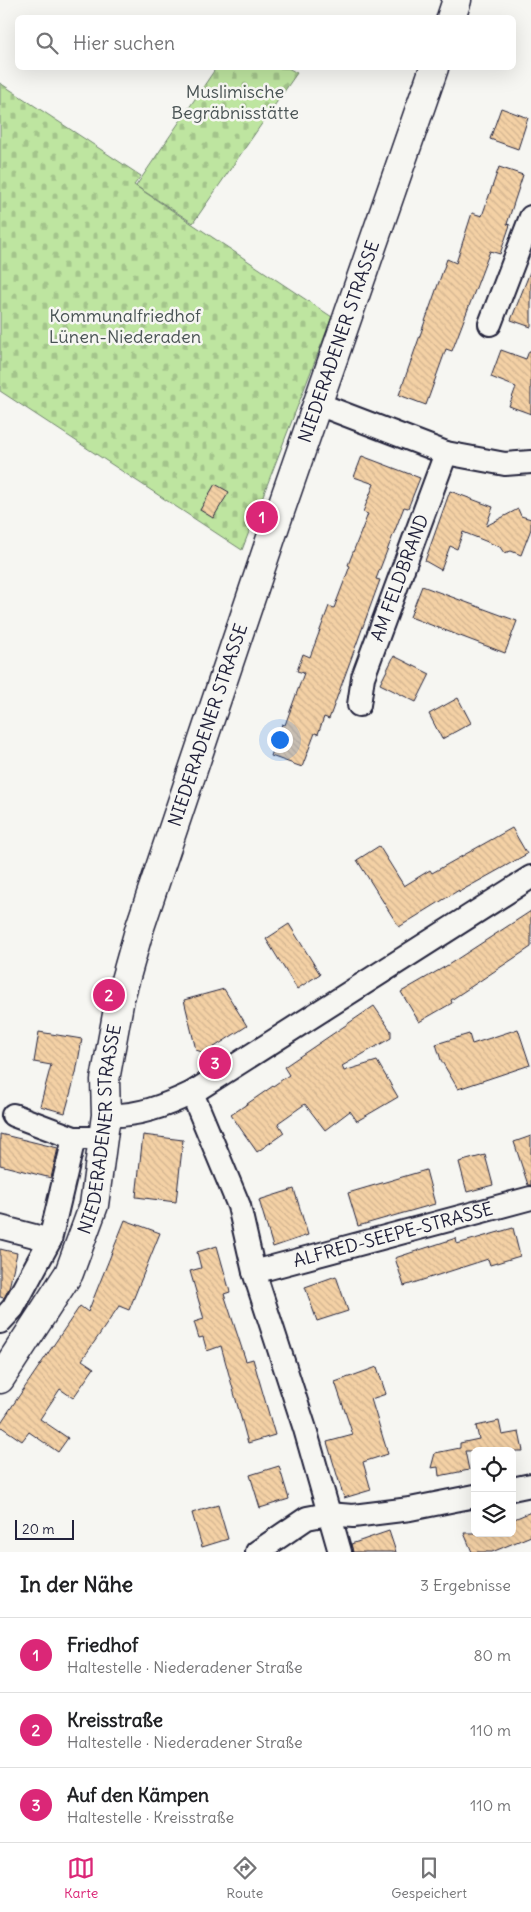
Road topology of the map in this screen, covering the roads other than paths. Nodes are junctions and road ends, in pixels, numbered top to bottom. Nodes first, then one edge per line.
1 (457, 0) edge
2 (452, 15) edge
3 (433, 70) edge
4 (531, 217) edge
5 (490, 324) dead end
6 (318, 404) junction
7 (446, 453) junction
8 (531, 462) edge
9 (359, 705) dead end
10 (531, 877) edge
11 (192, 1092) junction
12 (13, 1115) dead end
13 (105, 1126) junction
14 (74, 1138) junction
15 (531, 1198) edge
16 (0, 1227) edge
17 (50, 1240) junction
18 (254, 1272) junction
19 (0, 1322) edge
20 (0, 1378) edge
21 (531, 1485) edge
22 (516, 1488) edge
23 (471, 1497) edge
24 (328, 1514) junction
25 (257, 1552) edge
26 (340, 1552) edge

1 - 2 street
3 - 6 street, NIEDERADENER STRASSE
4 - 5 street
6 - 7 street
6 - 13 street, NIEDERADENER STRASSE
7 - 8 street
7 - 9 street, AM FELDBRAND
10 - 11 street
11 - 13 street
11 - 18 street
12 - 14 street
13 - 14 street
13 - 20 street, NIEDERADENER STRASSE
14 - 17 street
15 - 18 street, ALFRED-SEEPE-STRASSE
16 - 17 street
17 - 19 street
18 - 24 street
21 - 22 street
23 - 24 street
24 - 25 street
24 - 26 street

